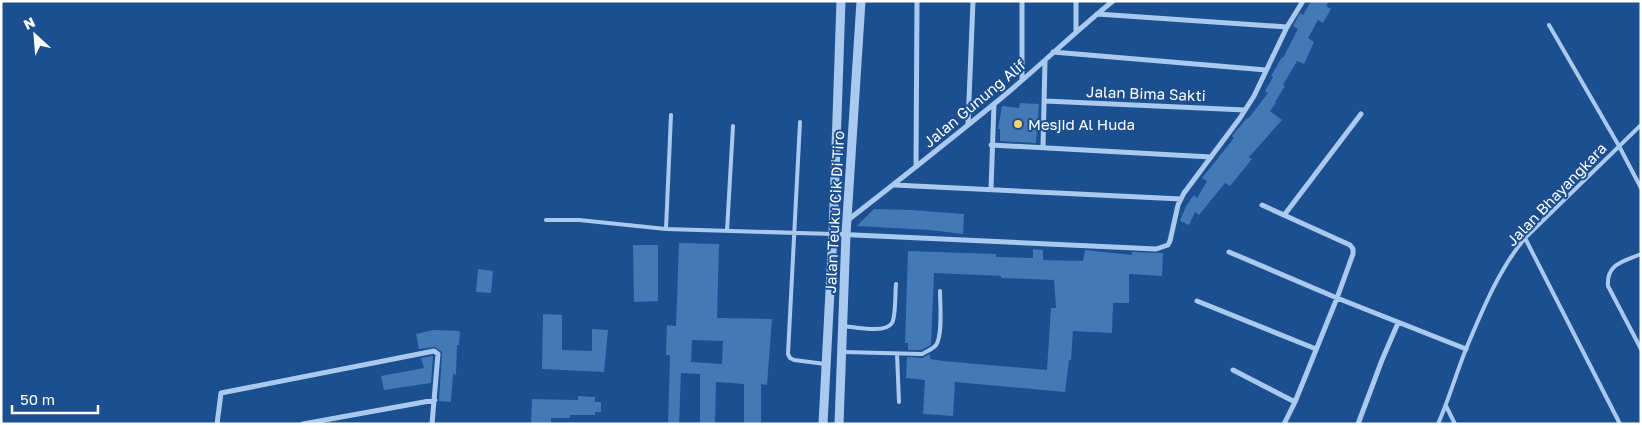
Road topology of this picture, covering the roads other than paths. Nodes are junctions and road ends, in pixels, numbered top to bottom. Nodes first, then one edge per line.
1 (841, 1) edge
2 (860, 1) edge
3 (917, 1) edge
4 (973, 1) edge
5 (1022, 1) edge
6 (1076, 1) edge
7 (1113, 1) edge
8 (1303, 1) edge
9 (1097, 14) junction
10 (1550, 25) dead end
11 (1287, 27) junction
12 (1076, 31) junction
13 (1053, 52) junction
14 (1045, 61) junction
15 (1266, 70) junction
16 (1022, 80) junction
17 (1045, 101) junction
18 (994, 104) junction
19 (1245, 110) junction
20 (1361, 114) dead end
21 (671, 115) dead end
22 (800, 122) dead end
23 (968, 124) junction
24 (1641, 125) edge
25 (734, 126) dead end
26 (991, 145) junction
27 (1619, 146) junction
28 (1043, 147) junction
29 (1211, 157) junction
30 (916, 167) junction
31 (893, 185) junction
32 (1641, 188) edge
33 (991, 189) junction
34 (1181, 199) junction
35 (1262, 205) dead end
36 (1285, 214) junction
37 (546, 220) dead end
38 (847, 220) junction
39 (666, 229) junction
40 (727, 231) junction
41 (795, 233) junction
42 (832, 234) junction
43 (846, 234) junction
44 (1525, 238) junction
45 (1229, 252) dead end
46 (1641, 254) edge
47 (896, 284) dead end
48 (940, 291) dead end
49 (1337, 298) junction
50 (1197, 301) dead end
51 (1398, 323) junction
52 (842, 326) junction
53 (1316, 349) junction
54 (1641, 349) edge
55 (1466, 350) junction
56 (841, 352) junction
57 (898, 354) junction
58 (825, 364) junction
59 (1233, 370) dead end
60 (435, 400) junction
61 (898, 402) dead end
62 (1295, 402) junction
63 (1446, 406) junction
64 (217, 424) edge
65 (303, 424) edge
66 (432, 424) edge
67 (823, 424) edge
68 (839, 424) edge
69 (1284, 424) edge
70 (1358, 424) edge
71 (1438, 424) edge
72 (1455, 424) edge
73 (1620, 424) edge

1 - 42 street, Jalan Teuku Cik Di Tiro
2 - 38 street, Jalan Teuku Cik Di Tiro
3 - 30 street
4 - 23 street
5 - 16 street
6 - 12 street
7 - 9 street, Jalan Gunung Alif
8 - 11 street
9 - 11 street
9 - 12 street, Jalan Gunung Alif
10 - 27 lane
11 - 15 street
12 - 13 street, Jalan Gunung Alif
13 - 14 street, Jalan Gunung Alif
13 - 15 street
14 - 16 street, Jalan Gunung Alif
14 - 17 street
15 - 19 street
16 - 18 street, Jalan Gunung Alif
17 - 19 street, Jalan Bima Sakti
17 - 28 street
18 - 23 street, Jalan Gunung Alif
18 - 26 street
19 - 29 street
20 - 36 street
21 - 39 lane
22 - 41 lane
23 - 30 street, Jalan Gunung Alif
24 - 27 lane, Jalan Bhayangkara
25 - 40 lane
26 - 28 street
26 - 33 street
27 - 32 lane
27 - 44 lane, Jalan Bhayangkara
28 - 29 street
29 - 34 street
30 - 31 street, Jalan Gunung Alif
31 - 33 street
31 - 38 street, Jalan Gunung Alif
33 - 34 street
34 - 43 street
35 - 36 street
36 - 49 street
37 - 39 lane
38 - 43 street, Jalan Teuku Cik Di Tiro
39 - 40 lane
40 - 41 lane
41 - 42 lane
41 - 58 lane
42 - 43 street
42 - 58 street, Jalan Teuku Cik Di Tiro
43 - 52 street, Jalan Teuku Cik Di Tiro
44 - 55 lane, Jalan Bhayangkara
44 - 73 lane
45 - 49 street
46 - 54 lane
47 - 52 lane
48 - 57 lane
49 - 51 street
49 - 53 street
50 - 53 street
51 - 55 street
51 - 70 street
52 - 56 street, Jalan Teuku Cik Di Tiro
53 - 62 street
55 - 63 lane, Jalan Bhayangkara
56 - 57 lane
56 - 68 street, Jalan Teuku Cik Di Tiro
57 - 61 lane
58 - 67 street, Jalan Teuku Cik Di Tiro
59 - 62 street
60 - 64 street
60 - 65 street
60 - 66 street
62 - 69 street
63 - 71 lane, Jalan Bhayangkara
63 - 72 lane

